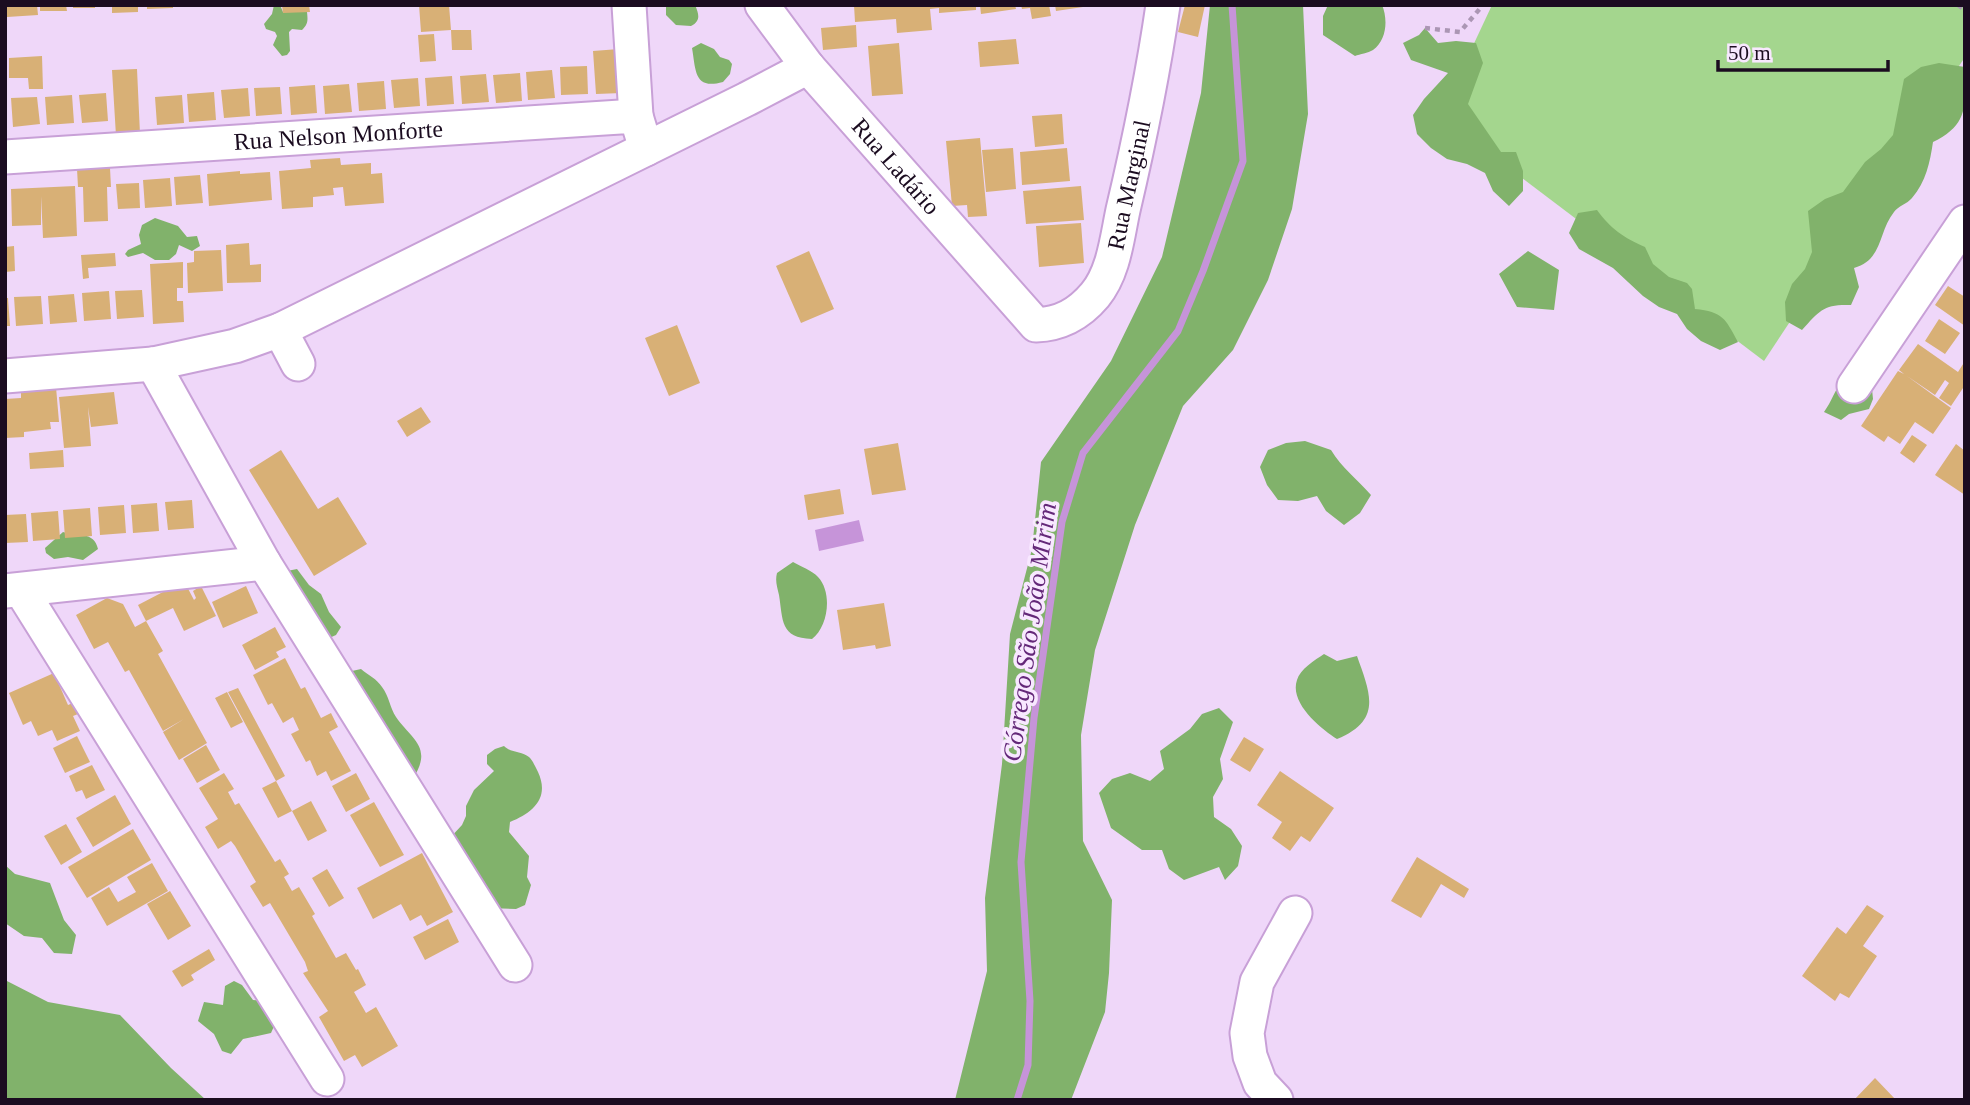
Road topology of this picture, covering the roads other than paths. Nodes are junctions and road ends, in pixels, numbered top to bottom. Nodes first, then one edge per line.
1 (629, 5) edge
2 (762, 5) edge
3 (1163, 5) edge
4 (807, 67) junction
5 (636, 116) junction
6 (646, 149) junction
7 (5, 157) edge
8 (1965, 222) edge
9 (1036, 325) joint
10 (280, 330) junction
11 (153, 364) junction
12 (298, 364) dead end
13 (5, 376) edge
14 (1854, 386) dead end
15 (264, 563) junction
16 (13, 590) edge
17 (1295, 913) dead end
18 (515, 965) dead end
19 (327, 1079) dead end
20 (1276, 1100) edge

1 - 5 street
2 - 4 street, Rua Ladário
3 - 9 street, Rua Marginal
4 - 6 street
4 - 9 street, Rua Ladário
5 - 6 street
5 - 7 street, Rua Nelson Monforte
6 - 10 street
8 - 14 street
10 - 11 street
10 - 12 street
11 - 13 street
11 - 15 street
15 - 16 street
15 - 18 street
16 - 19 street
17 - 20 street

